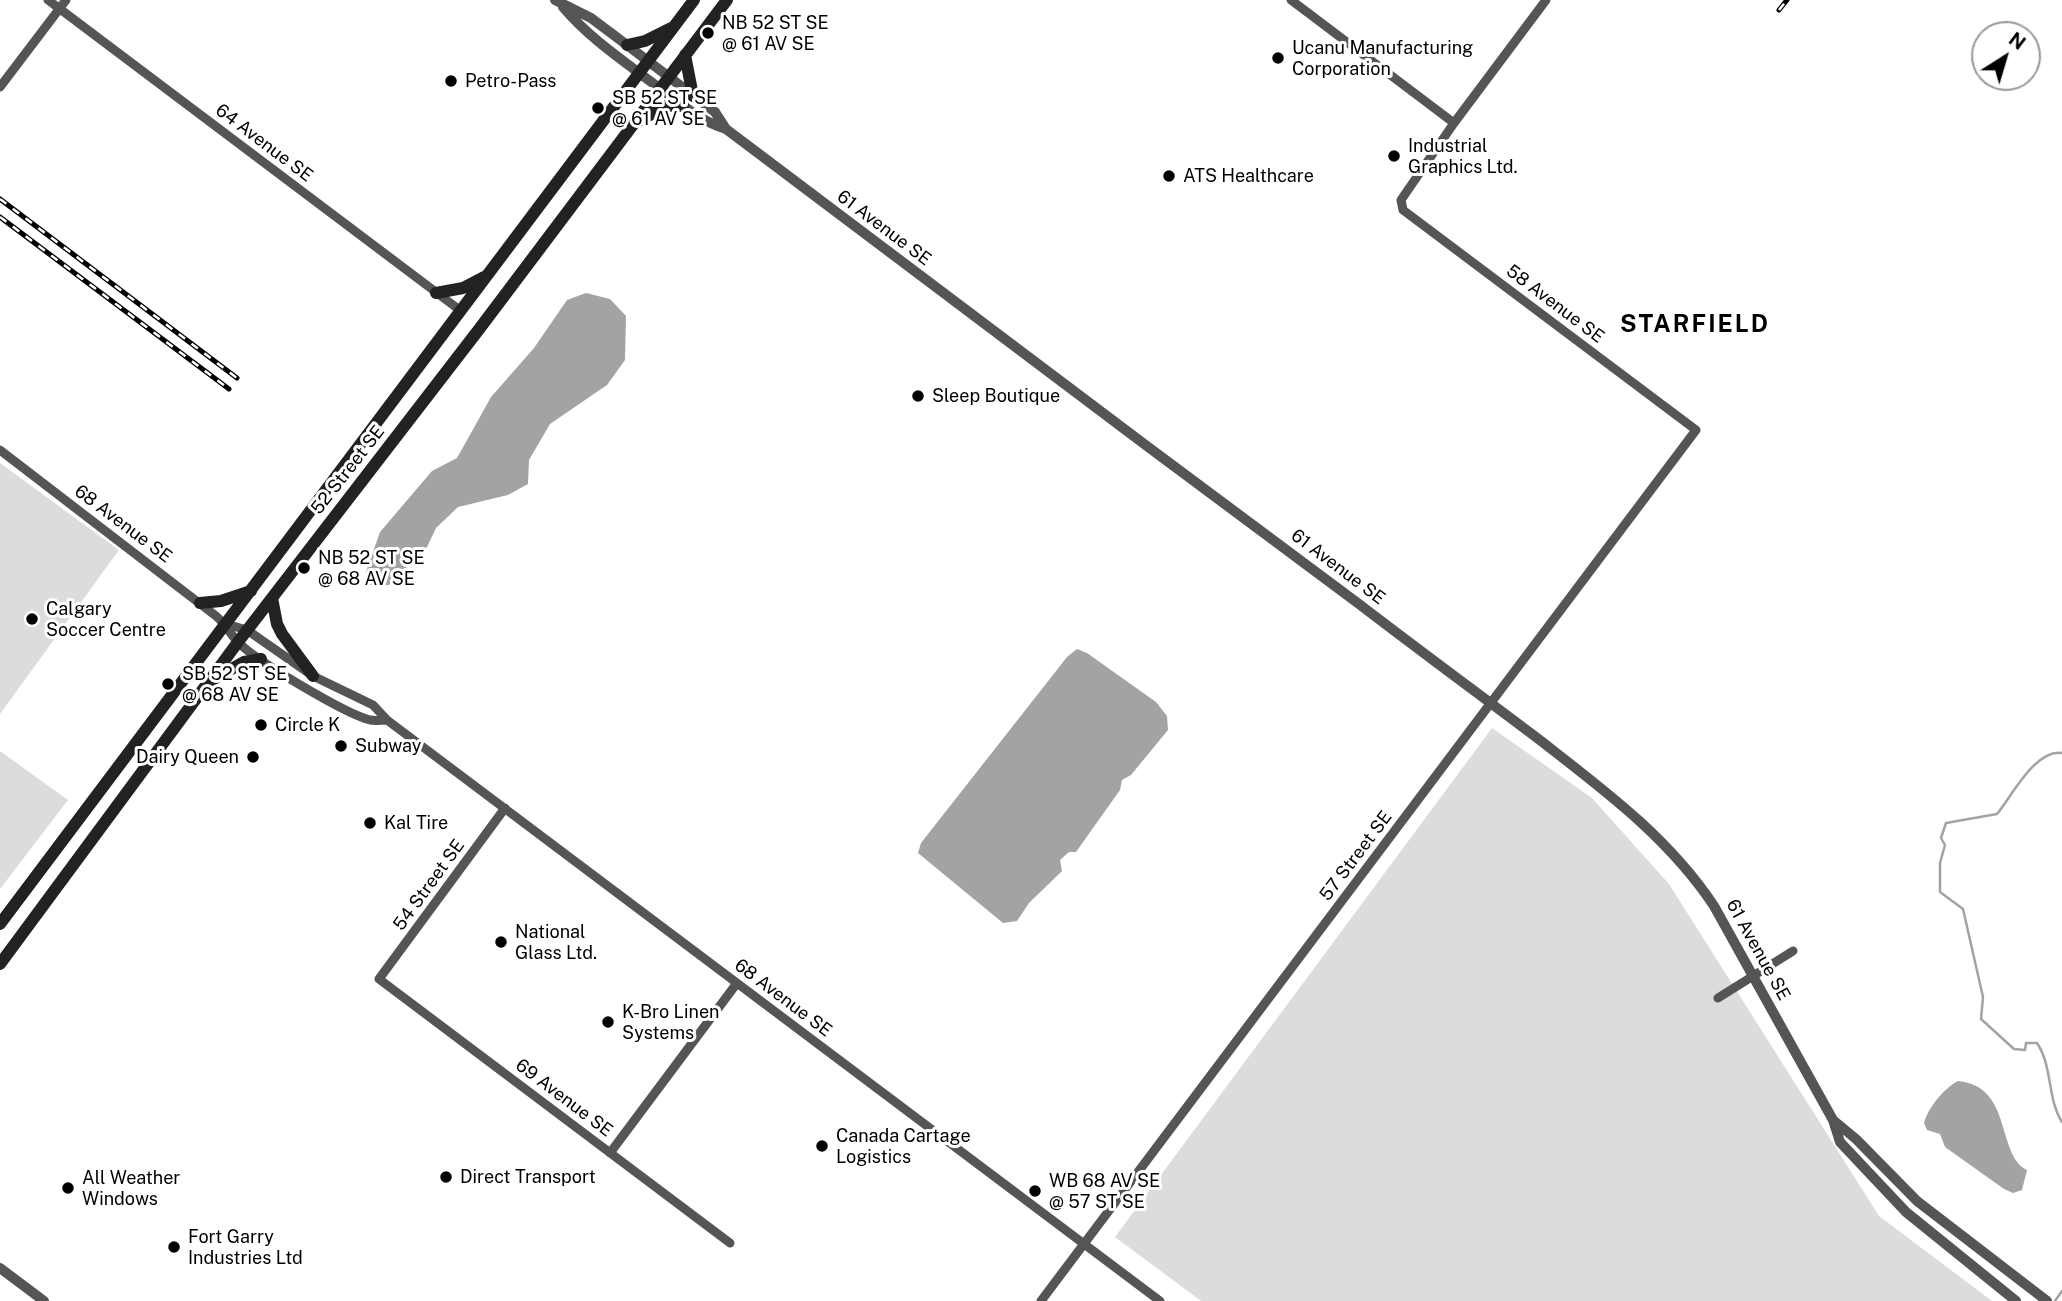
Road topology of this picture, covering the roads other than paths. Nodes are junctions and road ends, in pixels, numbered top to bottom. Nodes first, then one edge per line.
1 (48, 0) edge
2 (66, 0) edge
3 (694, 0) edge
4 (727, 0) edge
5 (1291, 0) edge
6 (1546, 0) edge
7 (557, 1) edge
8 (59, 9) junction
9 (675, 26) junction
10 (627, 46) junction
11 (685, 55) junction
12 (649, 62) junction
13 (640, 74) junction
14 (668, 77) junction
15 (0, 87) edge
16 (660, 88) junction
17 (688, 101) junction
18 (1454, 123) junction
19 (633, 125) junction
20 (488, 275) junction
21 (436, 293) junction
22 (461, 312) junction
23 (1696, 430) joint
24 (0, 450) edge
25 (251, 591) junction
26 (272, 598) junction
27 (200, 603) junction
28 (226, 624) junction
29 (247, 630) junction
30 (238, 642) junction
31 (261, 659) junction
32 (313, 676) junction
33 (209, 682) junction
34 (1491, 703) junction
35 (387, 720) junction
36 (505, 808) junction
37 (0, 924) edge
38 (1793, 951) dead end
39 (0, 964) edge
40 (1753, 975) junction
41 (379, 979) joint
42 (737, 983) junction
43 (1718, 998) dead end
44 (1833, 1120) junction
45 (610, 1153) junction
46 (730, 1243) dead end
47 (1084, 1244) junction
48 (0, 1268) edge
49 (44, 1301) edge
50 (1041, 1301) edge
51 (1160, 1301) edge
52 (2016, 1301) edge
53 (2047, 1301) edge

1 - 8 street, 64 Avenue SE
2 - 8 street
3 - 9 main road, 52 Street SE
4 - 11 main road, 52 Street SE
5 - 18 street
6 - 18 street
7 - 10 street, 61 Avenue SE
7 - 13 street, 61 Avenue SE
8 - 15 street
8 - 21 street, 64 Avenue SE
9 - 10 main road
9 - 12 main road, 52 Street SE
10 - 12 street, 61 Avenue SE
11 - 14 main road, 52 Street SE
11 - 17 main road
12 - 13 main road, 52 Street SE
12 - 14 street, 61 Avenue SE
13 - 16 street, 61 Avenue SE
13 - 20 main road, 52 Street SE
14 - 16 main road, 52 Street SE
14 - 17 street, 61 Avenue SE
16 - 17 street, 61 Avenue SE
16 - 19 main road, 52 Street SE
17 - 19 main road
17 - 34 street, 61 Avenue SE
18 - 23 street, 58 Avenue SE
19 - 26 main road, 52 Street SE
20 - 21 main road
20 - 22 main road, 52 Street SE
21 - 22 street, 64 Avenue SE
22 - 25 main road, 52 Street SE
23 - 34 street, 57 Street SE
24 - 27 street, 68 Avenue SE
25 - 27 main road
25 - 28 main road, 52 Street SE
26 - 29 main road, 52 Street SE
26 - 32 main road
27 - 28 street, 68 Avenue SE
28 - 29 street, 68 Avenue SE
28 - 30 street, 68 Avenue SE
28 - 37 main road, 52 Street SE
29 - 30 main road, 52 Street SE
29 - 32 street, 68 Avenue SE
30 - 31 street, 68 Avenue SE
30 - 33 main road, 52 Street SE
31 - 33 main road
31 - 35 street, 68 Avenue SE
32 - 35 street, 68 Avenue SE
33 - 39 main road, 52 Street SE
34 - 40 street, 61 Avenue SE
34 - 47 street, 57 Street SE
35 - 36 street, 68 Avenue SE
36 - 41 street, 54 Street SE
36 - 42 street, 68 Avenue SE
38 - 40 street
40 - 43 street
40 - 44 street, 61 Avenue SE
41 - 45 street, 69 Avenue SE
42 - 45 street
42 - 47 street, 68 Avenue SE
44 - 52 street, 61 Avenue SE
44 - 53 street, 61 Avenue SE
45 - 46 street, 69 Avenue SE
47 - 50 street, 57 Street SE
47 - 51 street, 68 Avenue SE
48 - 49 street

